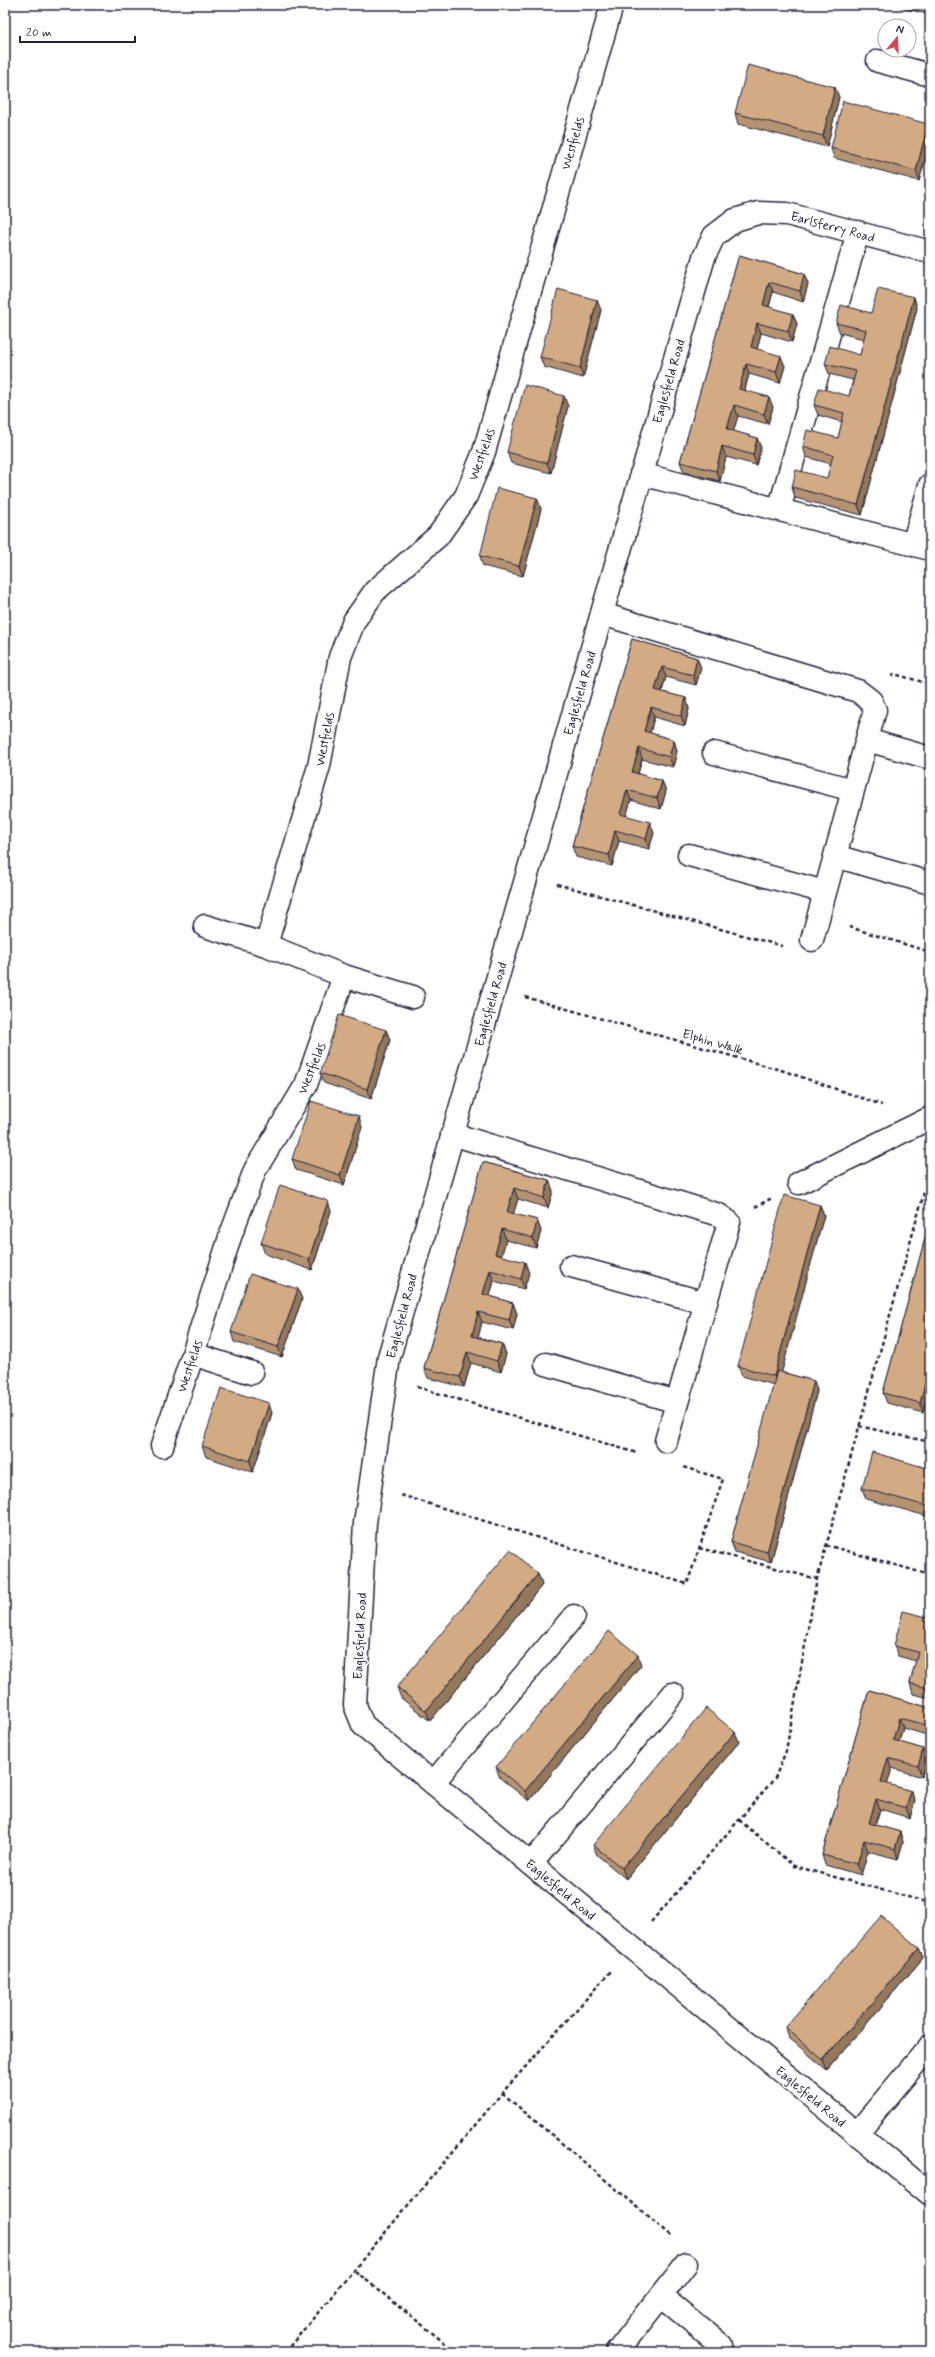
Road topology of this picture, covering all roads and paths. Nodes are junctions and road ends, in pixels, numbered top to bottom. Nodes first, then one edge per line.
1 (612, 5) edge
2 (878, 61) dead end
3 (930, 75) edge
4 (735, 220) joint
5 (858, 232) junction
6 (930, 252) edge
7 (641, 474) junction
8 (930, 485) edge
9 (779, 510) junction
10 (922, 547) edge
11 (602, 614) junction
12 (867, 740) junction
13 (714, 753) dead end
14 (930, 758) edge
15 (853, 790) junction
16 (689, 855) dead end
17 (835, 856) junction
18 (526, 876) junction
19 (930, 883) edge
20 (825, 892) junction
21 (818, 918) junction
22 (205, 926) dead end
23 (812, 940) joint
24 (266, 945) junction
25 (930, 952) edge
26 (344, 976) junction
27 (494, 988) junction
28 (414, 997) dead end
29 (927, 1119) edge
30 (452, 1134) junction
31 (930, 1171) edge
32 (799, 1183) joint
33 (729, 1222) junction
34 (571, 1266) dead end
35 (706, 1303) junction
36 (193, 1354) junction
37 (546, 1364) dead end
38 (252, 1373) dead end
39 (386, 1378) junction
40 (677, 1402) junction
41 (859, 1426) junction
42 (666, 1441) dead end
43 (930, 1442) edge
44 (162, 1446) dead end
45 (641, 1454) dead end
46 (678, 1466) dead end
47 (371, 1485) junction
48 (826, 1545) junction
49 (699, 1548) junction
50 (930, 1575) edge
51 (817, 1579) junction
52 (574, 1616) dead end
53 (673, 1694) dead end
54 (433, 1783) junction
55 (739, 1820) junction
56 (531, 1864) junction
57 (930, 1903) edge
58 (630, 1946) junction
59 (602, 1982) dead end
60 (930, 2046) edge
61 (502, 2093) junction
62 (856, 2134) junction
63 (930, 2194) edge
64 (686, 2264) joint
65 (355, 2271) junction
66 (660, 2296) junction
67 (721, 2344) dead end
68 (285, 2352) edge
69 (456, 2352) edge
70 (617, 2352) edge

1 - 24 street, Westfields
2 - 3 street
4 - 5 street, Earlsferry Road
4 - 7 street, Eaglesfield Road
5 - 6 street, Earlsferry Road
5 - 9 street
7 - 9 street
7 - 11 street, Eaglesfield Road
8 - 10 street
9 - 10 street
11 - 12 street
11 - 18 street, Eaglesfield Road
12 - 14 street
12 - 15 street
13 - 15 street
15 - 17 street
16 - 20 street
17 - 19 street
17 - 20 street
18 - 23 path
18 - 27 street, Eaglesfield Road
20 - 21 street
21 - 23 street
21 - 25 path
22 - 24 street
24 - 26 street
26 - 28 street
26 - 36 street, Westfields
27 - 29 path, Elphin Walk
27 - 30 street, Eaglesfield Road
29 - 32 street
30 - 33 street
30 - 39 street, Eaglesfield Road
31 - 41 path
32 - 33 path
33 - 35 street
34 - 35 street
35 - 40 street
36 - 38 street
36 - 44 street, Westfields
37 - 40 street
39 - 45 path
39 - 47 street, Eaglesfield Road
40 - 42 street
41 - 43 path
41 - 48 path
46 - 49 path
47 - 49 path
47 - 54 street, Eaglesfield Road
48 - 50 path
48 - 51 path
49 - 51 path
51 - 55 path
52 - 54 street
53 - 56 street
54 - 56 street, Eaglesfield Road
55 - 57 path
55 - 58 path
56 - 58 street, Eaglesfield Road
58 - 62 street, Eaglesfield Road
59 - 61 path
60 - 62 street
61 - 64 path
61 - 65 path
62 - 63 street, Eaglesfield Road
64 - 66 street
65 - 68 path
65 - 69 path
66 - 67 street
66 - 70 street

